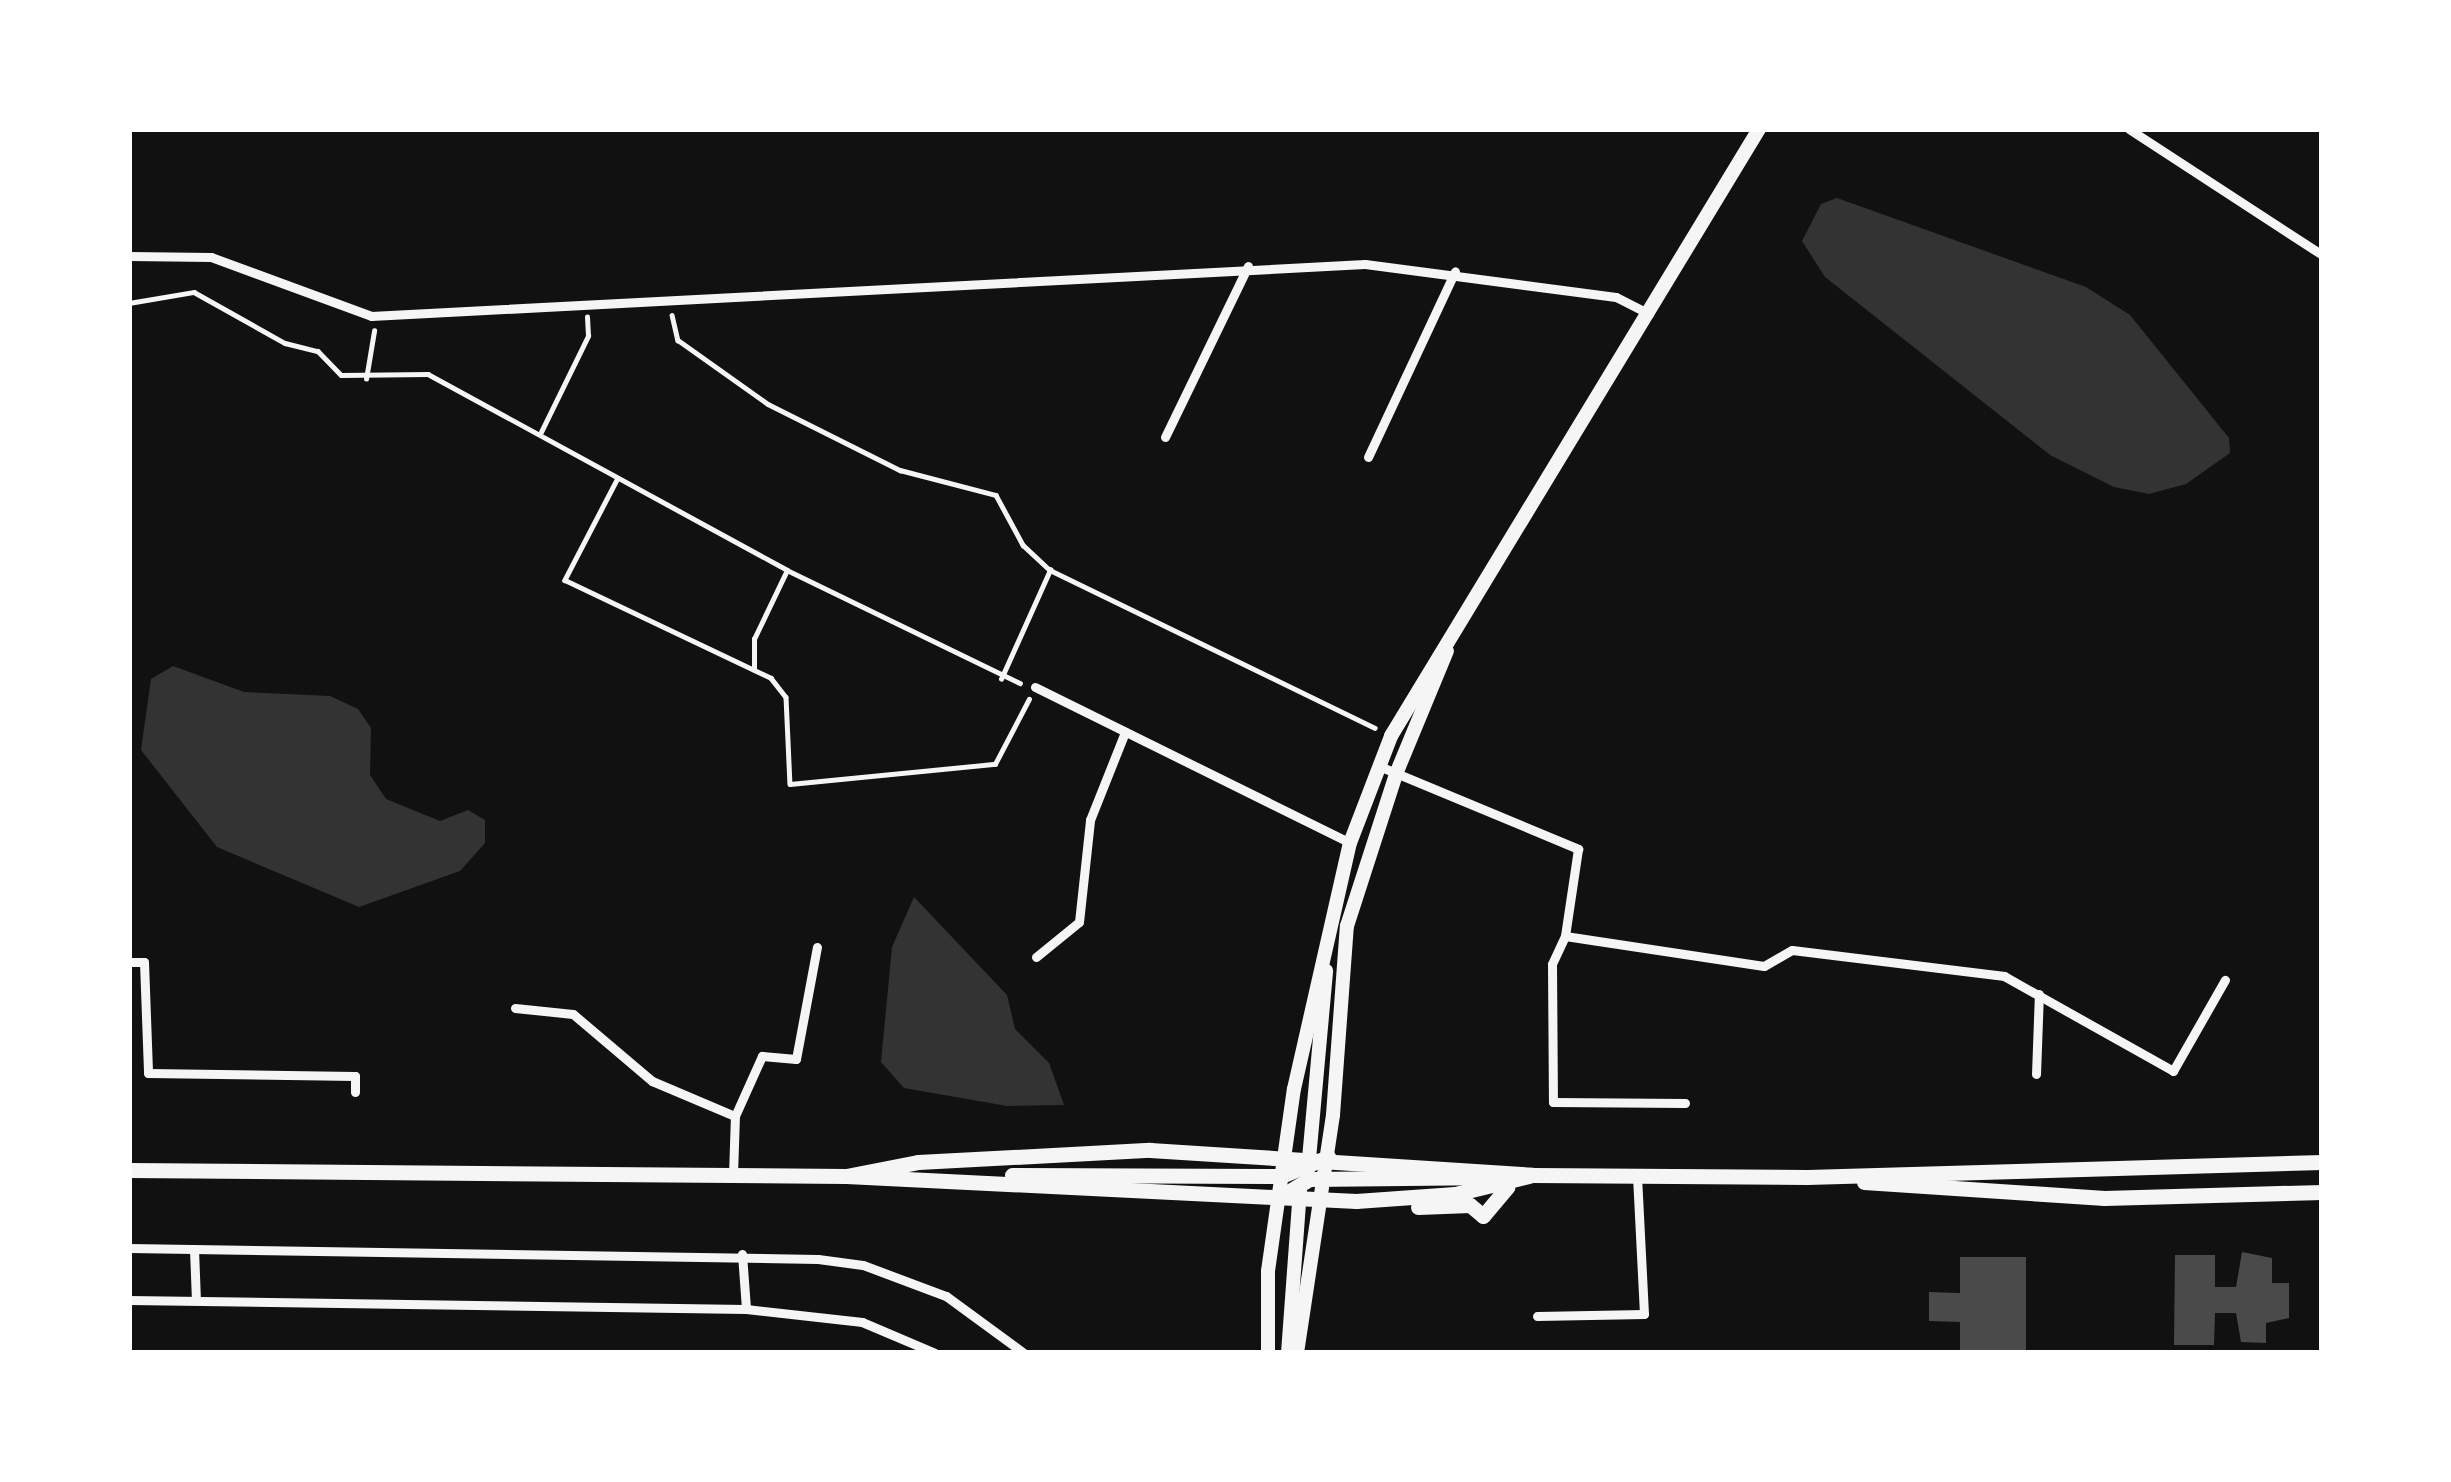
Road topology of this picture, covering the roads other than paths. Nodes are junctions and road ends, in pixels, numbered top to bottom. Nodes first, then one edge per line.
1 (1759, 129) edge
2 (2129, 129) edge
3 (2322, 255) edge
4 (129, 256) edge
5 (1247, 266) junction
6 (1455, 271) junction
7 (1649, 314) junction
8 (1166, 437) dead end
9 (1368, 457) dead end
10 (1458, 623) junction
11 (1035, 687) road end
12 (1125, 732) junction
13 (1379, 766) junction
14 (1396, 774) junction
15 (1350, 843) junction
16 (1329, 921) junction
17 (1565, 936) junction
18 (817, 946) dead end
19 (1036, 957) dead end
20 (129, 962) edge
21 (2225, 980) dead end
22 (2039, 994) junction
23 (514, 1009) dead end
24 (2036, 1074) dead end
25 (355, 1093) dead end
26 (1685, 1102) dead end
27 (735, 1116) junction
28 (1284, 1154) junction
29 (1328, 1156) junction
30 (2322, 1162) edge
31 (129, 1170) edge
32 (1304, 1173) junction
33 (733, 1175) junction
34 (1532, 1175) junction
35 (1637, 1175) junction
36 (846, 1176) junction
37 (1807, 1178) junction
38 (919, 1181) junction
39 (1512, 1183) junction
40 (2322, 1192) edge
41 (1278, 1198) junction
42 (1300, 1200) junction
43 (1323, 1200) junction
44 (1356, 1201) junction
45 (129, 1248) edge
46 (194, 1249) junction
47 (742, 1254) junction
48 (129, 1300) edge
49 (196, 1300) junction
50 (746, 1309) junction
51 (1537, 1316) dead end
52 (935, 1353) edge
53 (1024, 1353) edge
54 (1268, 1353) edge
55 (1293, 1353) edge

1 - 7 main road
2 - 3 street
4 - 5 street
5 - 6 street
5 - 8 street
6 - 7 street
6 - 9 street
7 - 10 main road
10 - 13 main road
10 - 14 main road
11 - 12 street
12 - 15 street
12 - 19 street
13 - 14 street
13 - 15 main road
14 - 17 street
14 - 29 main road
15 - 16 main road
16 - 28 main road
16 - 32 main road
17 - 22 street
17 - 26 street
18 - 27 street
20 - 25 street
21 - 22 street
22 - 24 street
23 - 27 street
27 - 33 street
28 - 32 main road
28 - 36 main road
29 - 32 main road
29 - 34 main road
30 - 37 main road
31 - 33 main road
32 - 34 main road
32 - 38 main road
32 - 41 main road
32 - 42 main road
32 - 43 main road
33 - 36 main road
34 - 35 main road
34 - 39 main road
35 - 37 main road
35 - 51 street
36 - 38 main road
37 - 40 main road
38 - 41 main road
39 - 44 main road
39 - 44 main road
41 - 42 main road
41 - 54 main road
42 - 43 main road
42 - 55 main road
43 - 44 main road
43 - 55 main road
45 - 46 street
46 - 47 street
46 - 49 street
47 - 50 street
47 - 53 street
48 - 49 street
49 - 50 street
50 - 52 street

